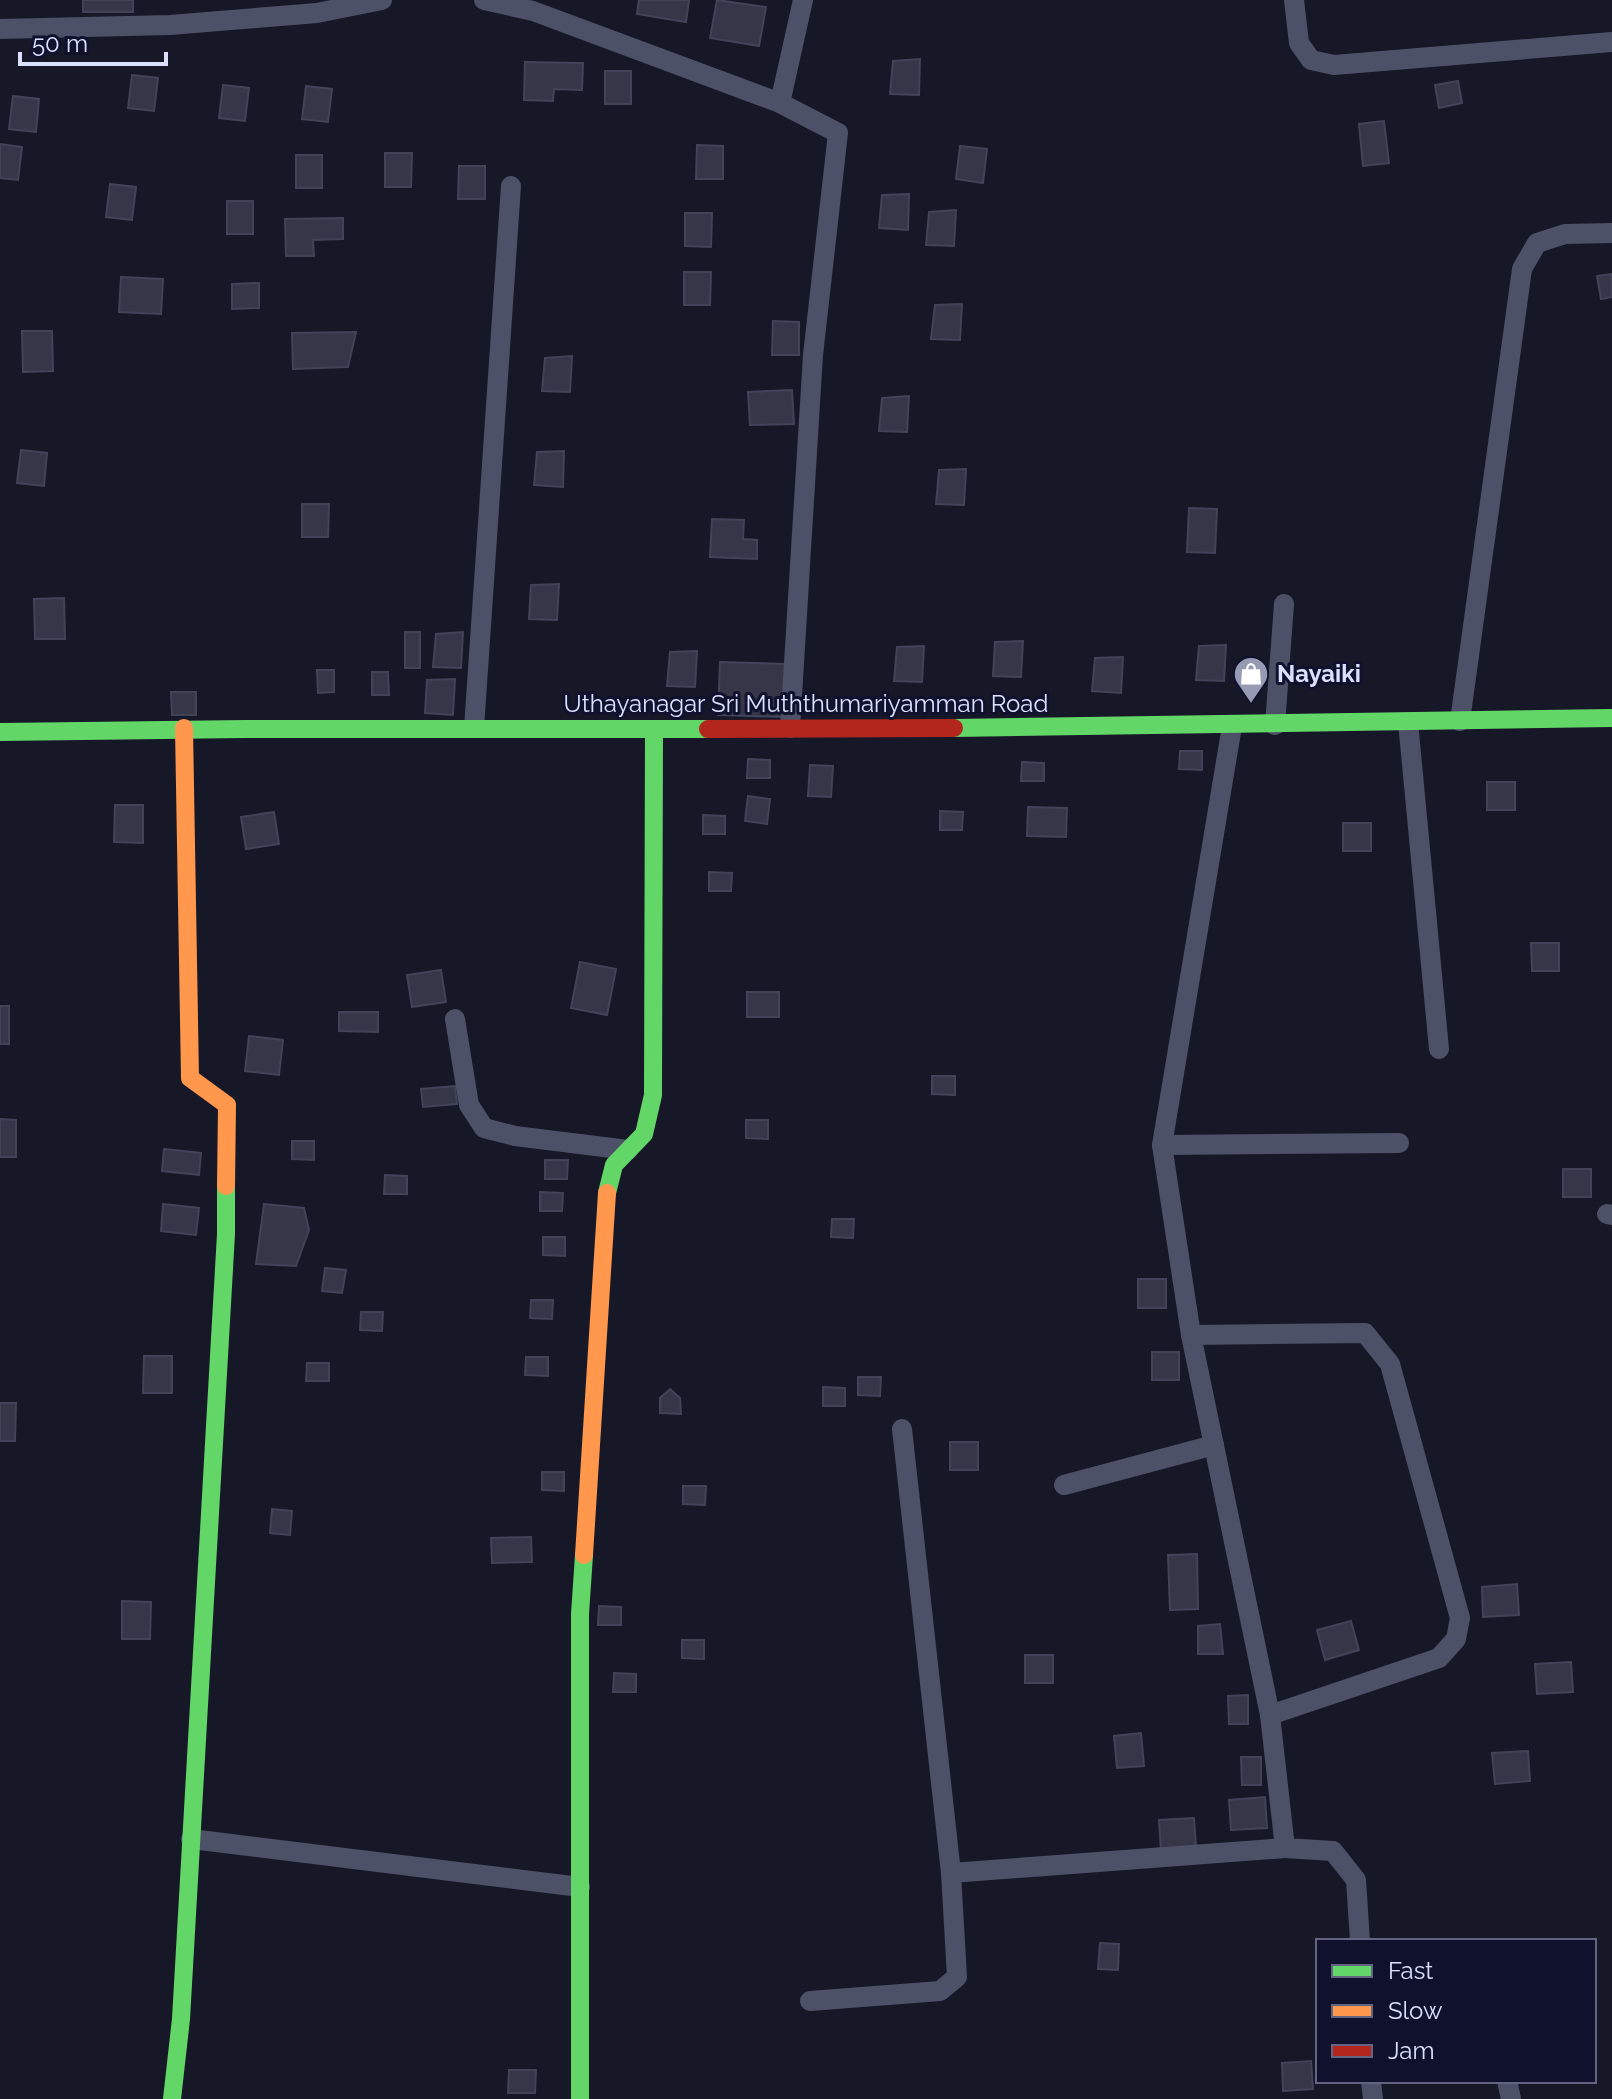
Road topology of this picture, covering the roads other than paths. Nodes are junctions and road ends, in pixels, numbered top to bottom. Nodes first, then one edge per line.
1 (382, 0) edge
2 (484, 0) edge
3 (803, 0) edge
4 (1294, 0) edge
5 (0, 29) edge
6 (1612, 42) edge
7 (780, 103) junction
8 (511, 186) dead end
9 (1612, 233) edge
10 (1284, 604) dead end
11 (1612, 718) edge
12 (1460, 721) junction
13 (1408, 722) junction
14 (1275, 725) junction
15 (1232, 726) junction
16 (184, 728) junction
17 (474, 728) junction
18 (790, 728) junction
19 (654, 729) junction
20 (0, 732) edge
21 (455, 1019) dead end
22 (1439, 1049) dead end
23 (1399, 1143) dead end
24 (1162, 1145) junction
25 (628, 1150) junction
26 (1191, 1335) junction
27 (902, 1429) dead end
28 (1214, 1445) junction
29 (1064, 1485) dead end
30 (1270, 1715) junction
31 (191, 1839) junction
32 (1285, 1848) junction
33 (951, 1873) junction
34 (580, 1887) junction
35 (1360, 1939) edge
36 (810, 2001) dead end
37 (172, 2099) edge
38 (580, 2099) edge

1 - 5 street
2 - 7 street
3 - 7 street
4 - 6 street
7 - 18 street
8 - 17 street
9 - 12 street
10 - 14 street
11 - 12 street, Uthayanagar Sri Muththumariyamman Road
12 - 13 street, Uthayanagar Sri Muththumariyamman Road
13 - 14 street, Uthayanagar Sri Muththumariyamman Road
13 - 22 street
14 - 15 street, Uthayanagar Sri Muththumariyamman Road
15 - 18 street, Uthayanagar Sri Muththumariyamman Road
15 - 24 street
16 - 17 street, Uthayanagar Sri Muththumariyamman Road
16 - 20 street, Uthayanagar Sri Muththumariyamman Road
16 - 31 street
17 - 19 street, Uthayanagar Sri Muththumariyamman Road
18 - 19 street, Uthayanagar Sri Muththumariyamman Road
19 - 25 street
21 - 25 street
23 - 24 street
24 - 26 street
25 - 34 street
26 - 28 street
26 - 30 street
27 - 33 street
28 - 29 street
28 - 30 street
30 - 32 street
31 - 34 street
31 - 37 street
32 - 33 street
32 - 35 street
33 - 36 street
34 - 38 street

